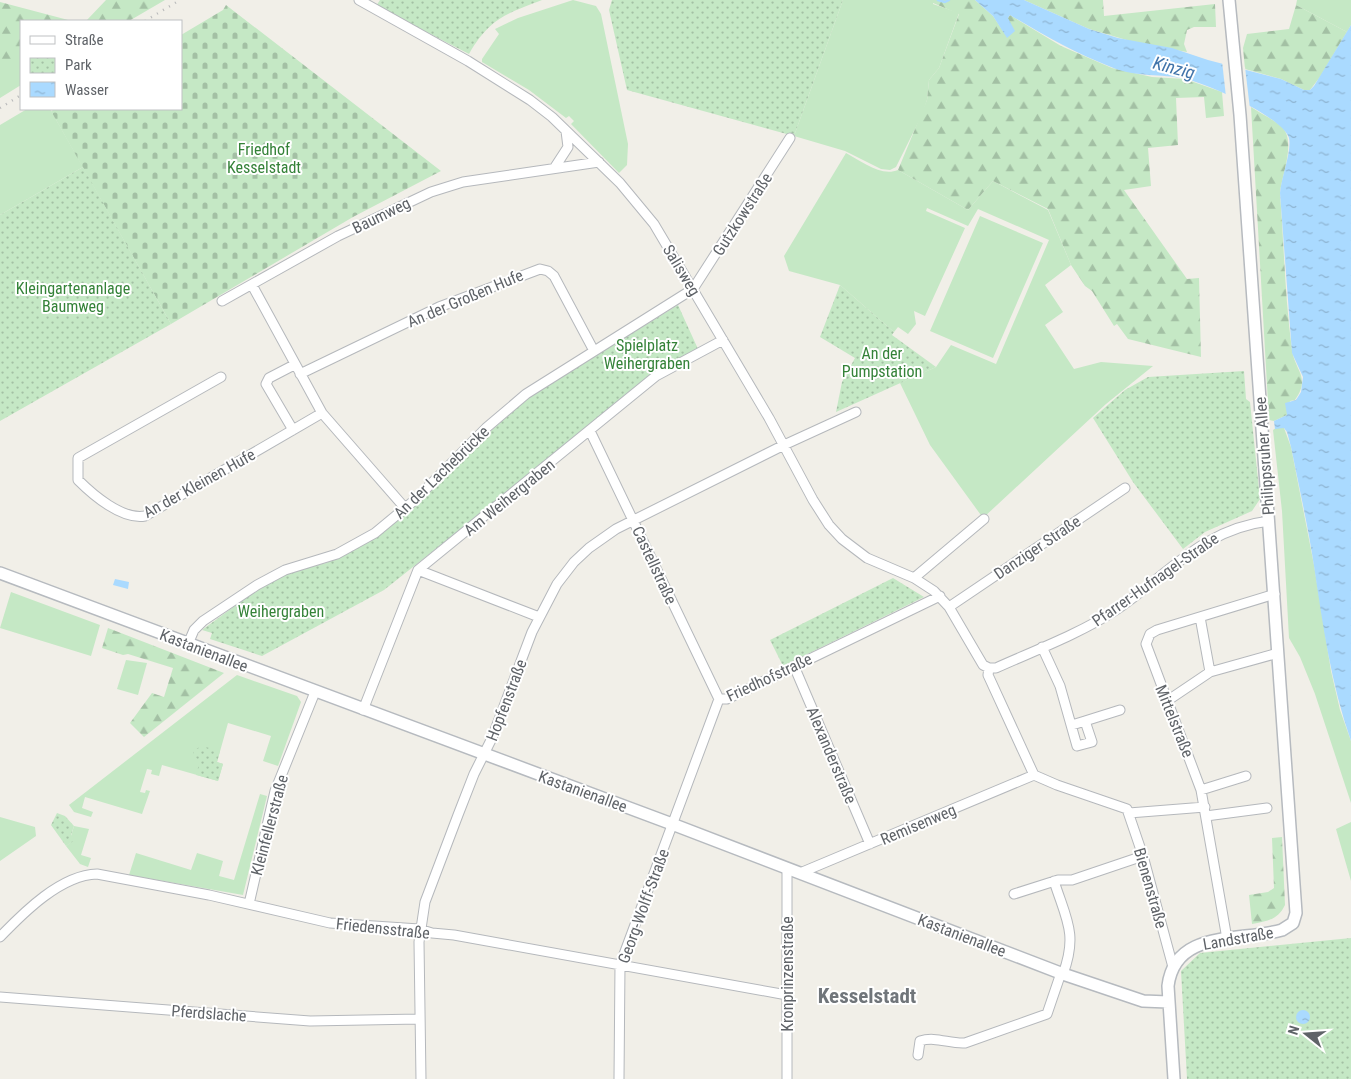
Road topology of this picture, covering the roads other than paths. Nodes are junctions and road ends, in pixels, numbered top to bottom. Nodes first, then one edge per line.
1 (359, 0) edge
2 (1229, 0) edge
3 (564, 128) junction
4 (790, 138) dead end
5 (599, 162) junction
6 (555, 167) junction
7 (252, 285) junction
8 (693, 289) junction
9 (222, 301) dead end
10 (723, 340) junction
11 (594, 351) junction
12 (294, 365) junction
13 (300, 374) junction
14 (221, 377) dead end
15 (856, 412) dead end
16 (322, 413) junction
17 (293, 430) junction
18 (590, 432) junction
19 (784, 445) junction
20 (1125, 488) dead end
21 (405, 508) junction
22 (634, 519) junction
23 (984, 519) dead end
24 (1268, 521) junction
25 (418, 570) junction
26 (0, 573) edge
27 (914, 578) junction
28 (1275, 594) junction
29 (940, 596) junction
30 (949, 607) junction
31 (539, 617) junction
32 (1200, 617) junction
33 (188, 644) junction
34 (1042, 647) junction
35 (1278, 653) junction
36 (794, 666) junction
37 (989, 668) junction
38 (1210, 672) junction
39 (315, 692) junction
40 (719, 699) junction
41 (1167, 701) junction
42 (363, 710) junction
43 (1120, 710) dead end
44 (1085, 720) junction
45 (1072, 725) junction
46 (484, 754) junction
47 (1034, 775) junction
48 (1246, 776) dead end
49 (1201, 790) junction
50 (1205, 807) junction
51 (1267, 808) dead end
52 (1128, 811) junction
53 (1206, 816) junction
54 (672, 824) junction
55 (870, 844) junction
56 (1143, 856) junction
57 (787, 868) junction
58 (800, 873) junction
59 (1054, 881) junction
60 (1014, 894) dead end
61 (249, 904) junction
62 (1296, 913) joint
63 (420, 929) junction
64 (0, 937) edge
65 (1227, 939) junction
66 (620, 965) junction
67 (1173, 967) junction
68 (1062, 974) junction
69 (787, 995) junction
70 (0, 997) edge
71 (1168, 1002) junction
72 (419, 1019) junction
73 (918, 1055) dead end
74 (421, 1079) edge
75 (619, 1079) edge
76 (787, 1079) edge
77 (1174, 1079) edge

1 - 3 street, Salisweg
2 - 24 street, Philippsruher Allee
3 - 5 street, Salisweg
3 - 6 street
4 - 8 street, Gutzkowstraße
5 - 6 street, Baumweg
5 - 8 street, Salisweg
6 - 7 street, Baumweg
7 - 9 street, Baumweg
7 - 12 street
8 - 10 street, Salisweg
8 - 11 street, An der Lachebrücke
10 - 18 street, Am Weihergraben
10 - 19 street, Salisweg
11 - 13 street, An der Großen Hufe
11 - 21 street, An der Lachebrücke
12 - 13 street
12 - 17 street
13 - 16 street
14 - 17 street, An der Kleinen Hufe
15 - 19 street
16 - 17 street, An der Kleinen Hufe
16 - 21 street
18 - 22 street, Castellstraße
18 - 25 street, Am Weihergraben
19 - 22 street, Hopfenstraße
19 - 27 street, Salisweg
20 - 30 street, Danziger Straße
21 - 33 street, An der Lachebrücke
22 - 31 street, Hopfenstraße
22 - 40 street, Castellstraße
23 - 27 street
24 - 28 street, Philippsruher Allee
24 - 34 street, Pfarrer-Hufnagel-Straße
25 - 31 street
25 - 42 street, Am Weihergraben
26 - 33 street, Kastanienallee
27 - 29 street, Salisweg
28 - 32 street, Mittelstraße
28 - 35 street, Philippsruher Allee
29 - 30 street, Salisweg
29 - 36 street, Friedhofstraße
30 - 37 street, Salisweg
31 - 46 street, Hopfenstraße
32 - 38 street
32 - 41 street, Mittelstraße
33 - 39 street, Kastanienallee
34 - 37 street, Pfarrer-Hufnagel-Straße
34 - 45 street
35 - 38 street
35 - 62 street, Philippsruher Allee
36 - 40 street, Friedhofstraße
36 - 55 street, Alexanderstraße
37 - 47 street
38 - 41 street
39 - 42 street, Kastanienallee
39 - 61 street, Kleinfellerstraße
40 - 54 street, Friedhofstraße
41 - 49 street, Mittelstraße
42 - 46 street, Kastanienallee
43 - 44 street
44 - 45 street
44 - 45 street
46 - 54 street, Kastanienallee
46 - 63 street, Hopfenstraße
47 - 52 street
47 - 55 street, Remisenweg
48 - 49 street
49 - 50 street, Mittelstraße
50 - 52 street
50 - 53 street, Mittelstraße
51 - 53 street
52 - 56 street, Bienenstraße
53 - 65 street, Mittelstraße
54 - 57 street, Kastanienallee
54 - 66 street, Georg-Wolff-Straße
55 - 58 street, Remisenweg
56 - 59 street
56 - 67 street, Bienenstraße
57 - 58 street, Kastanienallee
57 - 69 street, Kronprinzenstraße
58 - 68 street, Kastanienallee
59 - 60 street
59 - 68 street
61 - 63 street, Friedensstraße
61 - 64 street, Friedensstraße
62 - 65 street, Landstraße
63 - 66 street, Friedensstraße
63 - 72 street, Hopfenstraße
65 - 67 street, Landstraße
66 - 69 street, Friedensstraße
66 - 75 street, Georg-Wolff-Straße
67 - 71 street
68 - 71 street, Kastanienallee
68 - 73 street
69 - 76 street, Kronprinzenstraße
70 - 72 street, Pferdslache
71 - 77 street
72 - 74 street, Hopfenstraße

